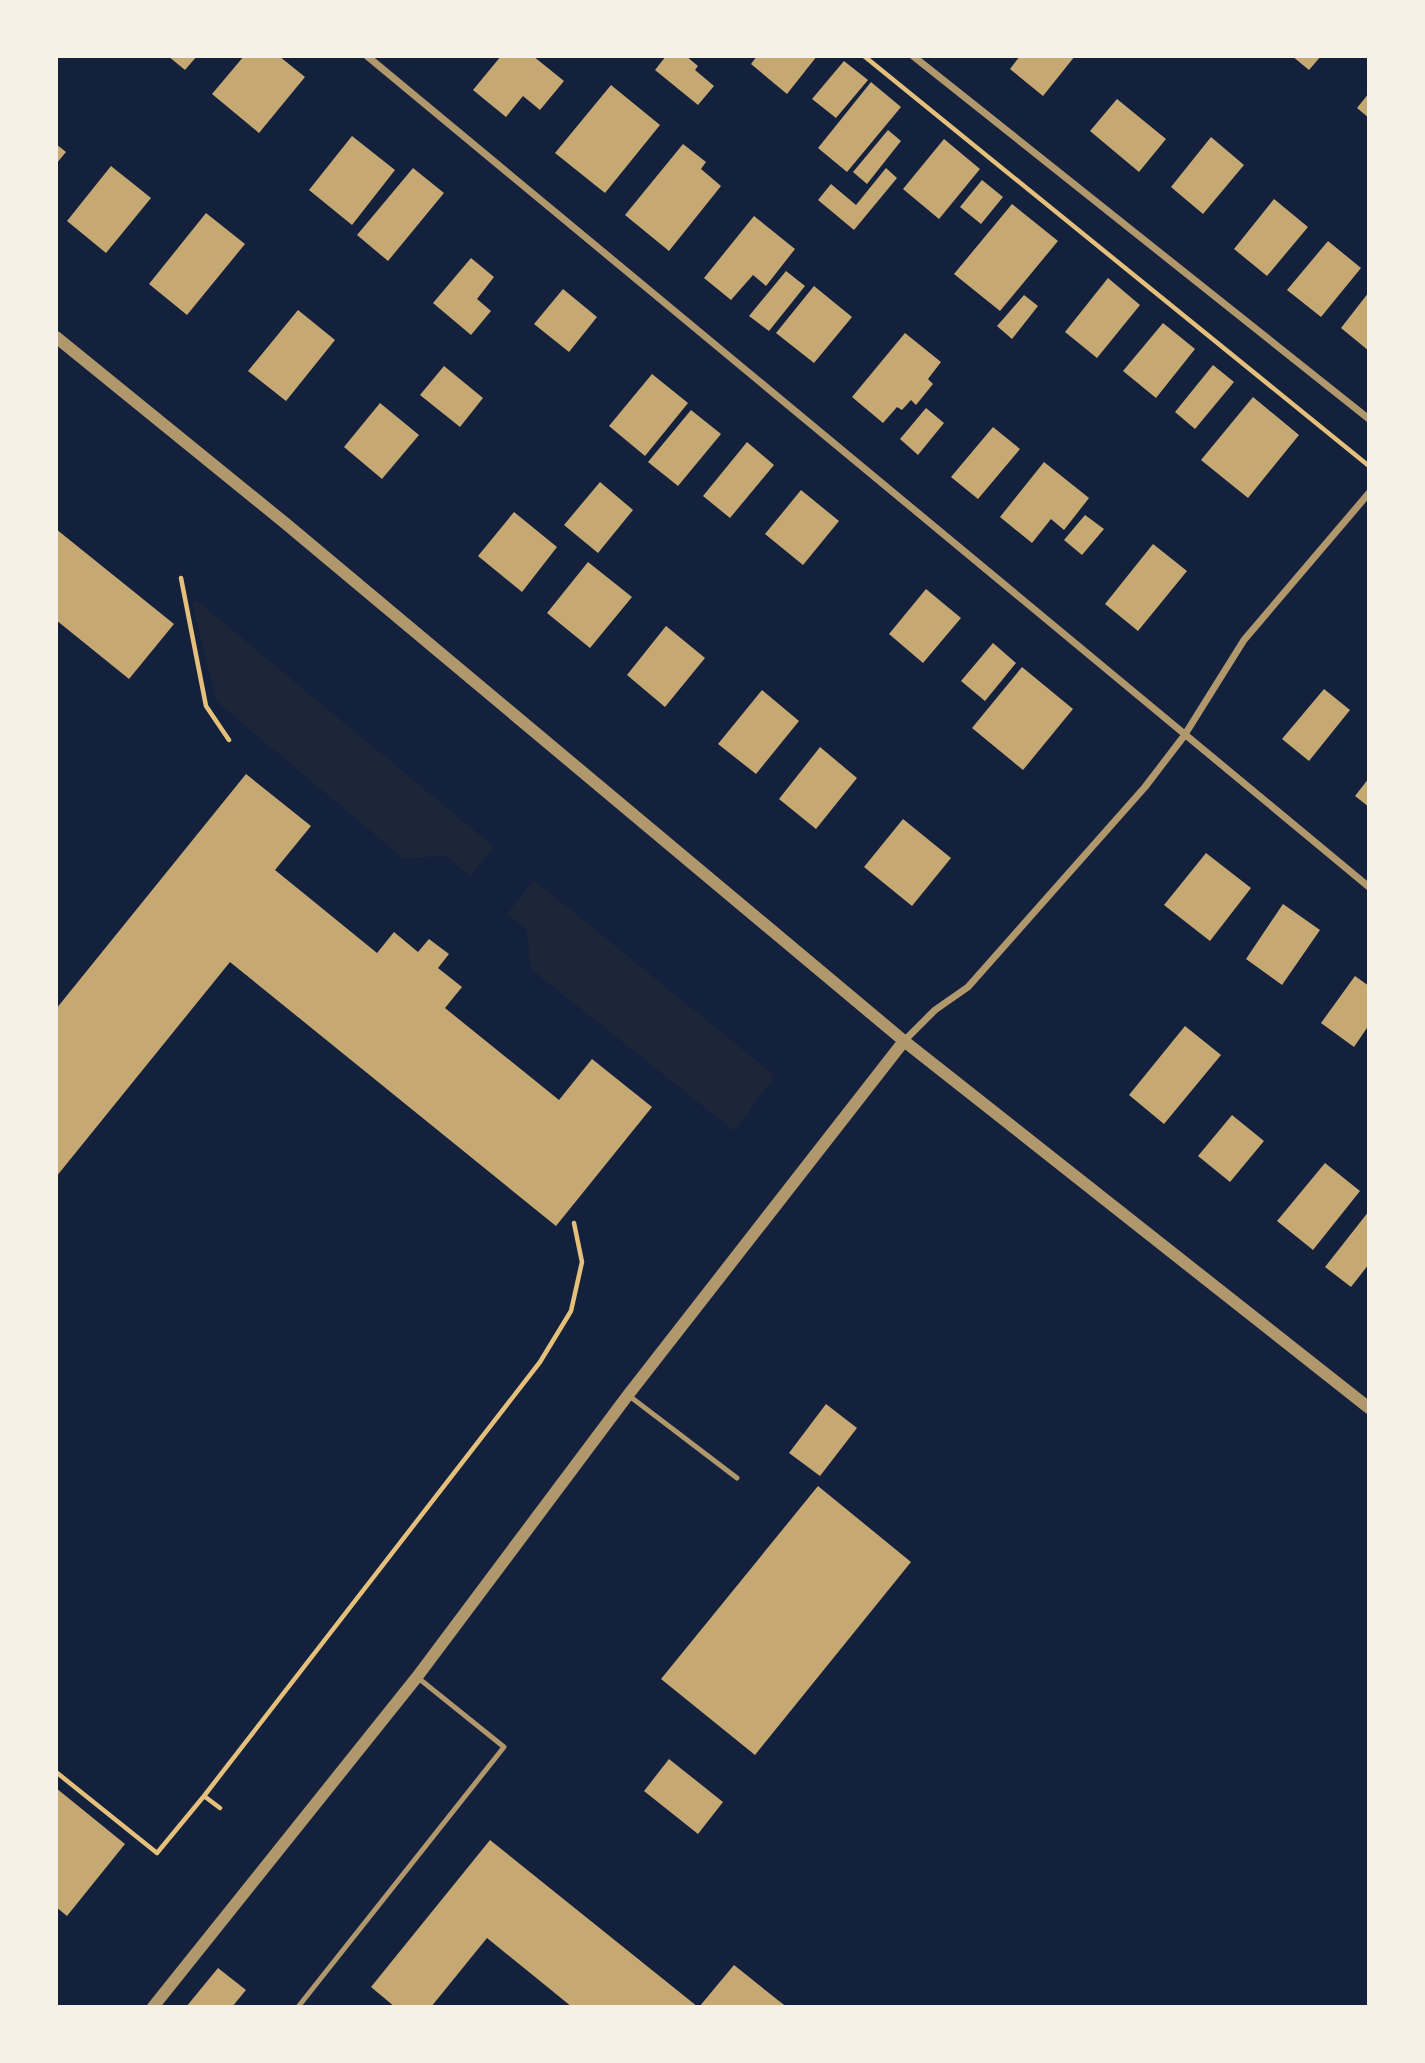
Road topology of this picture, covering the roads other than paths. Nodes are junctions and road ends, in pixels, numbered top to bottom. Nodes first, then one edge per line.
1 (367, 56) edge
2 (913, 56) edge
3 (56, 337) edge
4 (1369, 419) edge
5 (1369, 494) edge
6 (1184, 736) junction
7 (1369, 887) edge
8 (904, 1041) junction
9 (628, 1395) junction
10 (1369, 1408) edge
11 (737, 1478) dead end
12 (416, 1677) junction
13 (153, 2007) edge
14 (298, 2007) edge

1 - 6 street
2 - 4 street
3 - 8 street
5 - 6 street
6 - 7 street
6 - 8 street
8 - 9 street
8 - 10 street
9 - 11 lane
9 - 12 street
12 - 13 street
12 - 14 lane

